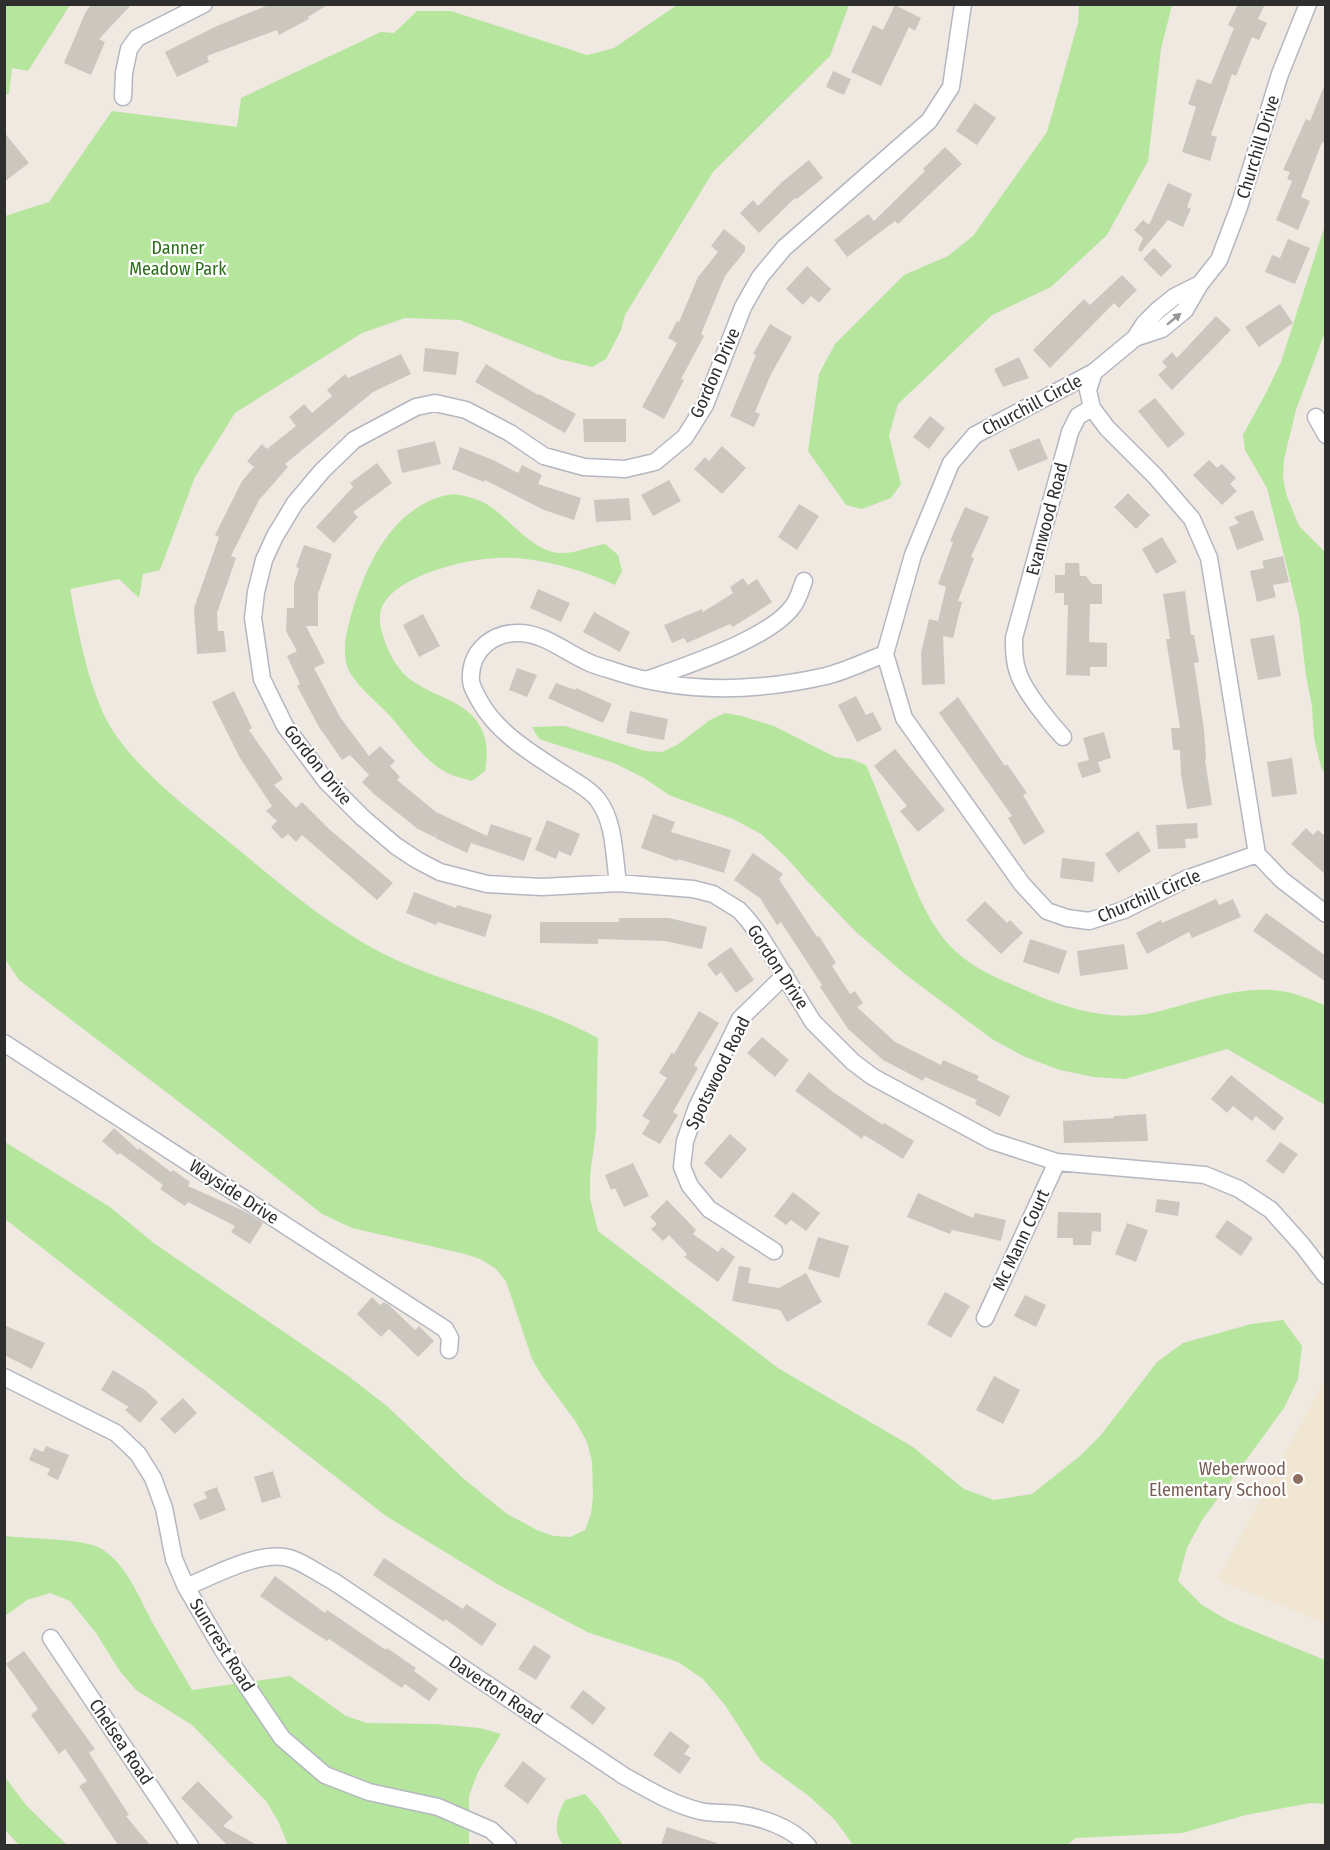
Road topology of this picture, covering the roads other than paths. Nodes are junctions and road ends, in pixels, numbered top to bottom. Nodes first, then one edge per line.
1 (204, 4) edge
2 (963, 4) edge
3 (1308, 4) edge
4 (123, 97) dead end
5 (1094, 372) junction
6 (1092, 408) junction
7 (1316, 417) dead end
8 (1326, 435) edge
9 (804, 581) dead end
10 (885, 654) junction
11 (646, 680) junction
12 (1063, 736) dead end
13 (1257, 854) junction
14 (618, 883) junction
15 (1326, 914) edge
16 (785, 975) junction
17 (4, 1043) edge
18 (1057, 1162) junction
19 (774, 1251) dead end
20 (1326, 1276) edge
21 (985, 1318) dead end
22 (449, 1350) dead end
23 (4, 1377) edge
24 (186, 1587) junction
25 (51, 1638) dead end
26 (190, 1845) edge
27 (508, 1845) edge
28 (808, 1845) edge

1 - 4 street
2 - 14 street, Gordon Drive
3 - 5 street, Churchill Drive
5 - 6 street, Churchill Circle
5 - 10 street, Churchill Circle
6 - 12 street, Evanwood Road
6 - 13 street, Churchill Circle
7 - 8 street
9 - 11 street
10 - 11 street
10 - 13 street, Churchill Circle
11 - 14 street
13 - 15 street
14 - 16 street, Gordon Drive
16 - 18 street, Gordon Drive
16 - 19 street, Spotswood Road
17 - 22 street, Wayside Drive
18 - 20 street, Gordon Drive
18 - 21 street, Mc Mann Court
23 - 24 street, Suncrest Road
24 - 27 street, Suncrest Road
24 - 28 street, Daverton Road
25 - 26 street, Chelsea Road

